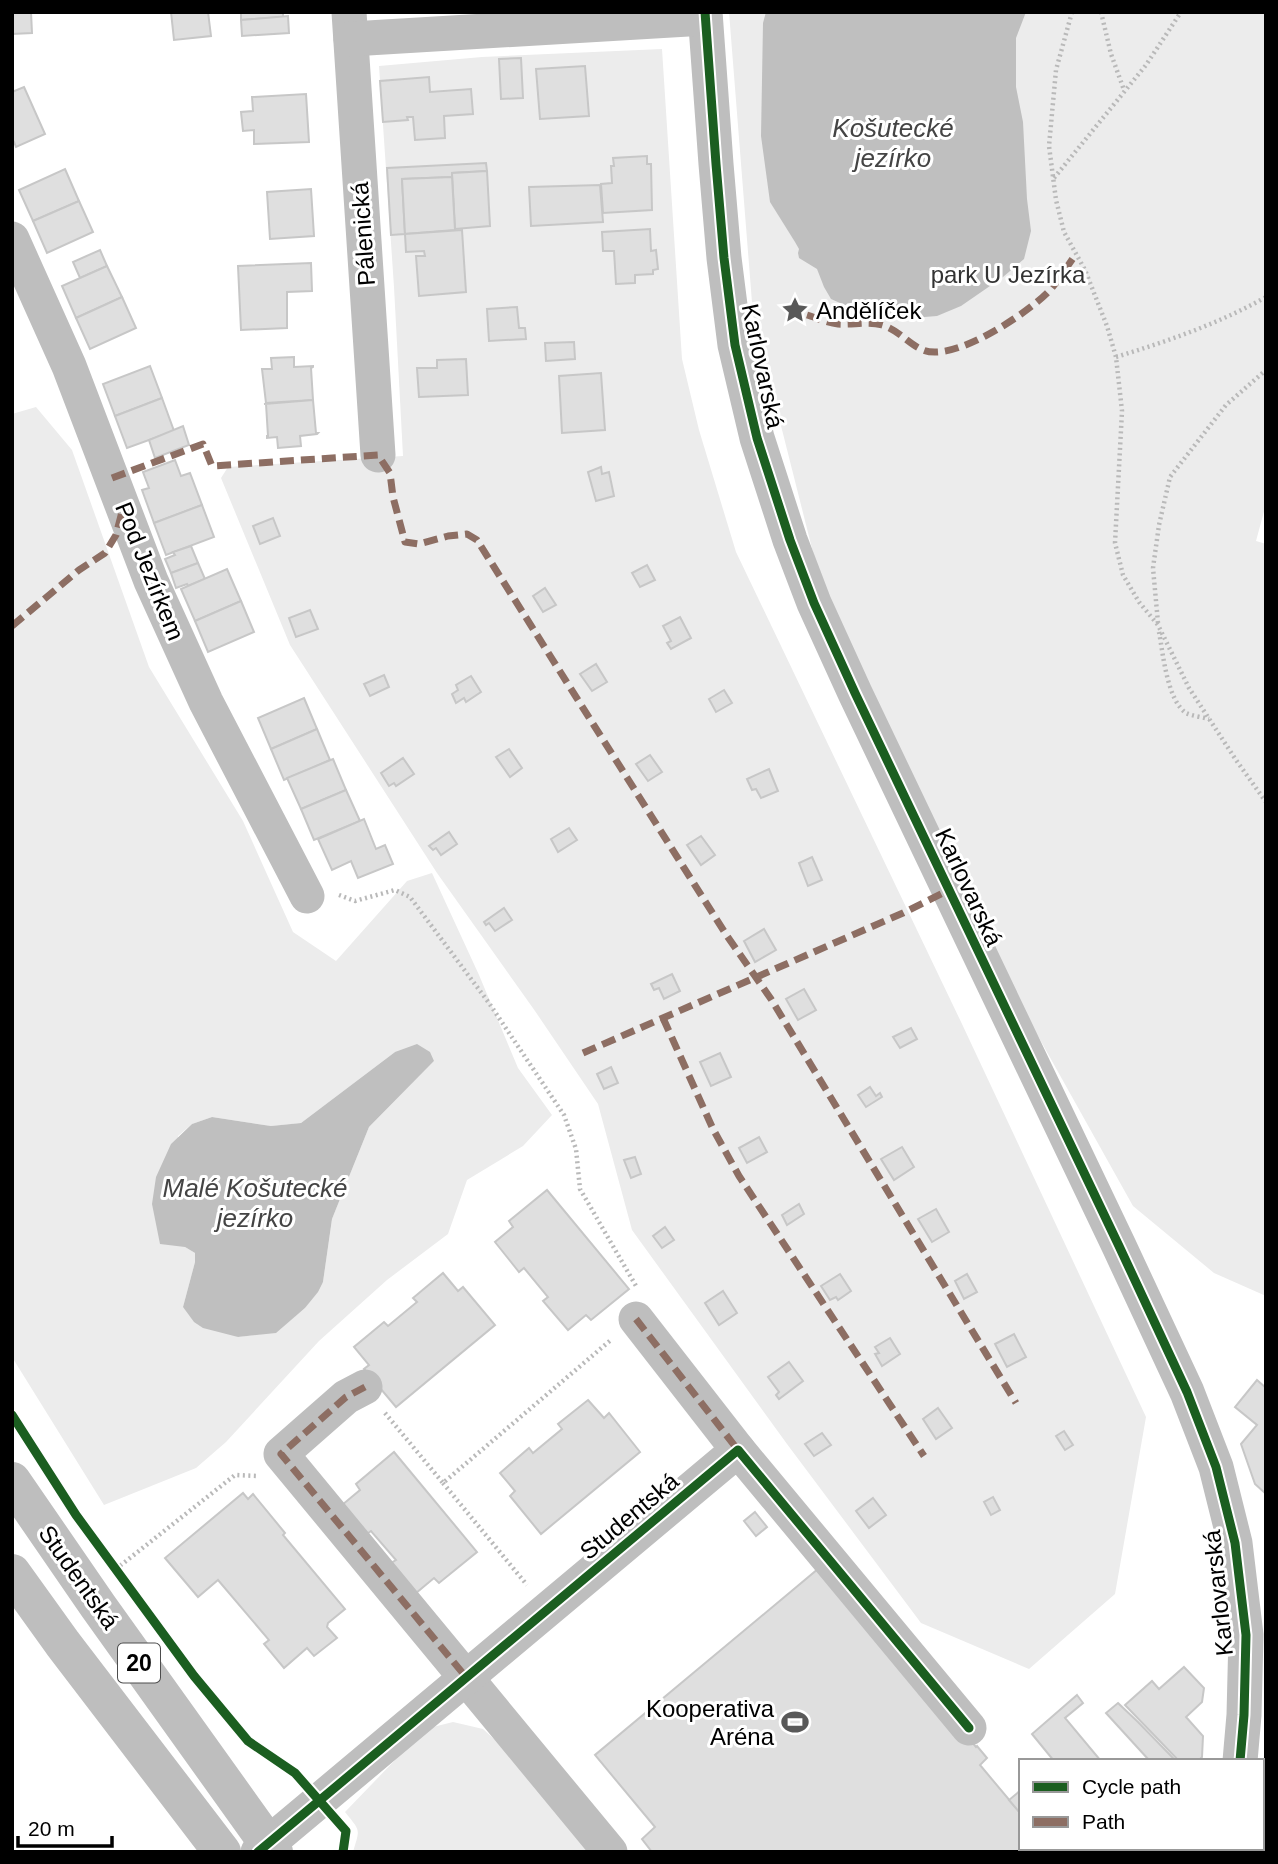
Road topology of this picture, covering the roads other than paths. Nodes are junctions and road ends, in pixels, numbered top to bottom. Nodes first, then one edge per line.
1 (705, 15) edge
2 (350, 26) edge
3 (12, 239) edge
4 (378, 455) dead end
5 (307, 895) road end
6 (636, 1319) road end
7 (365, 1387) road end
8 (738, 1450) junction
9 (12, 1481) edge
10 (12, 1573) edge
11 (466, 1677) junction
12 (969, 1728) dead end
13 (1240, 1759) edge
14 (266, 1849) edge
15 (222, 1852) edge
16 (610, 1852) edge

1 - 2 street
1 - 13 street, Karlovarská
2 - 4 street, Pálenická
3 - 5 street, Pod Jezírkem
6 - 8 street
7 - 11 street
8 - 11 street, Studentská
8 - 12 street
9 - 14 main road, Studentská / 20
10 - 15 main road, 20
11 - 14 street, Studentská
11 - 16 street

